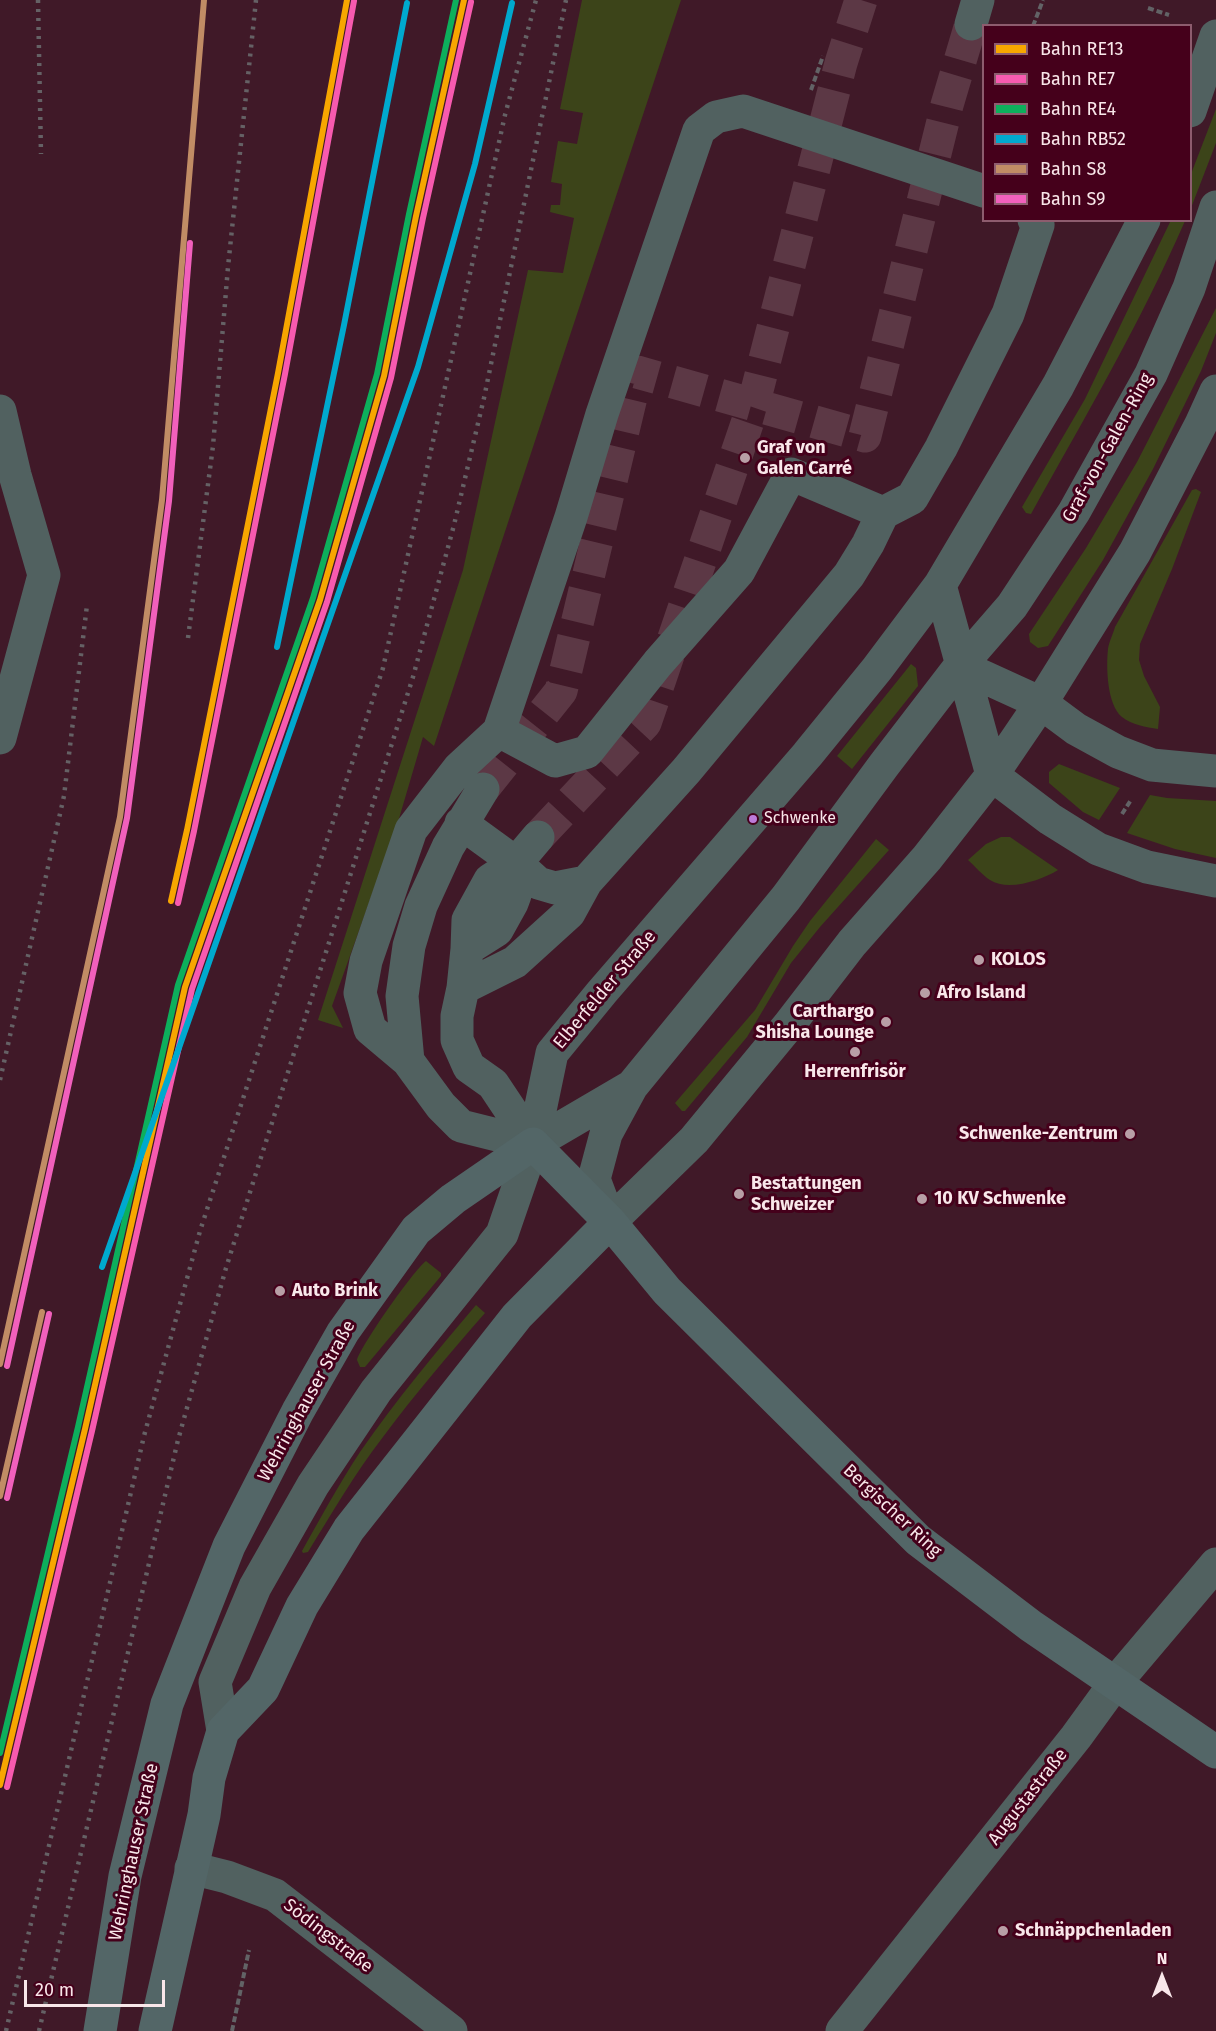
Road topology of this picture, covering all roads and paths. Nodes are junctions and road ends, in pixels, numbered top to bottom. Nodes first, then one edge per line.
1 (1043, 0) edge
2 (1148, 8) dead end
3 (1169, 15) dead end
4 (1035, 24) edge
5 (1216, 36) edge
6 (1192, 108) edge
7 (982, 190) edge
8 (1216, 207) edge
9 (1036, 222) edge
10 (1143, 222) edge
11 (1216, 391) edge
12 (0, 411) edge
13 (883, 513) junction
14 (940, 585) junction
15 (960, 666) junction
16 (1041, 703) junction
17 (499, 731) junction
18 (0, 738) edge
19 (1216, 771) edge
20 (992, 775) junction
21 (471, 778) junction
22 (1135, 792) dead end
23 (1119, 818) dead end
24 (461, 823) junction
25 (538, 837) tunnel mouth
26 (516, 863) junction
27 (1216, 881) edge
28 (586, 882) junction
29 (463, 988) junction
30 (408, 1060) junction
31 (632, 1086) junction
32 (533, 1144) junction
33 (610, 1222) junction
34 (1216, 1564) edge
35 (1116, 1682) junction
36 (223, 1731) junction
37 (1216, 1752) edge
38 (191, 1868) junction
39 (249, 1950) dead end
40 (100, 2031) edge
41 (155, 2031) edge
42 (232, 2031) edge
43 (451, 2031) edge
44 (842, 2031) edge

1 - 4 path
2 - 3 path
5 - 6 street
7 - 17 street
8 - 15 street, Graf-von-Galen-Ring
9 - 13 street
10 - 14 street
11 - 16 street
12 - 18 street
13 - 17 street
13 - 28 street
14 - 15 street
14 - 32 street, Elberfelder Straße
15 - 16 street
15 - 20 street
15 - 31 street
16 - 19 street
16 - 20 street
17 - 21 street
20 - 27 street
20 - 33 street
21 - 24 street
21 - 30 street
22 - 23 path
24 - 26 street
24 - 30 street
25 - 26 street
26 - 28 street
26 - 29 street
28 - 29 street
29 - 32 street
30 - 32 street
31 - 32 street
31 - 33 street
32 - 33 main road, Bergischer Ring
32 - 36 street
32 - 40 main road, Wehringhauser Straße
33 - 35 main road, Bergischer Ring
33 - 36 main road
34 - 35 street, Augustastraße
35 - 37 main road, Bergischer Ring
35 - 44 street, Augustastraße
36 - 38 main road
38 - 41 main road
38 - 43 street, Södingstraße
39 - 42 path

